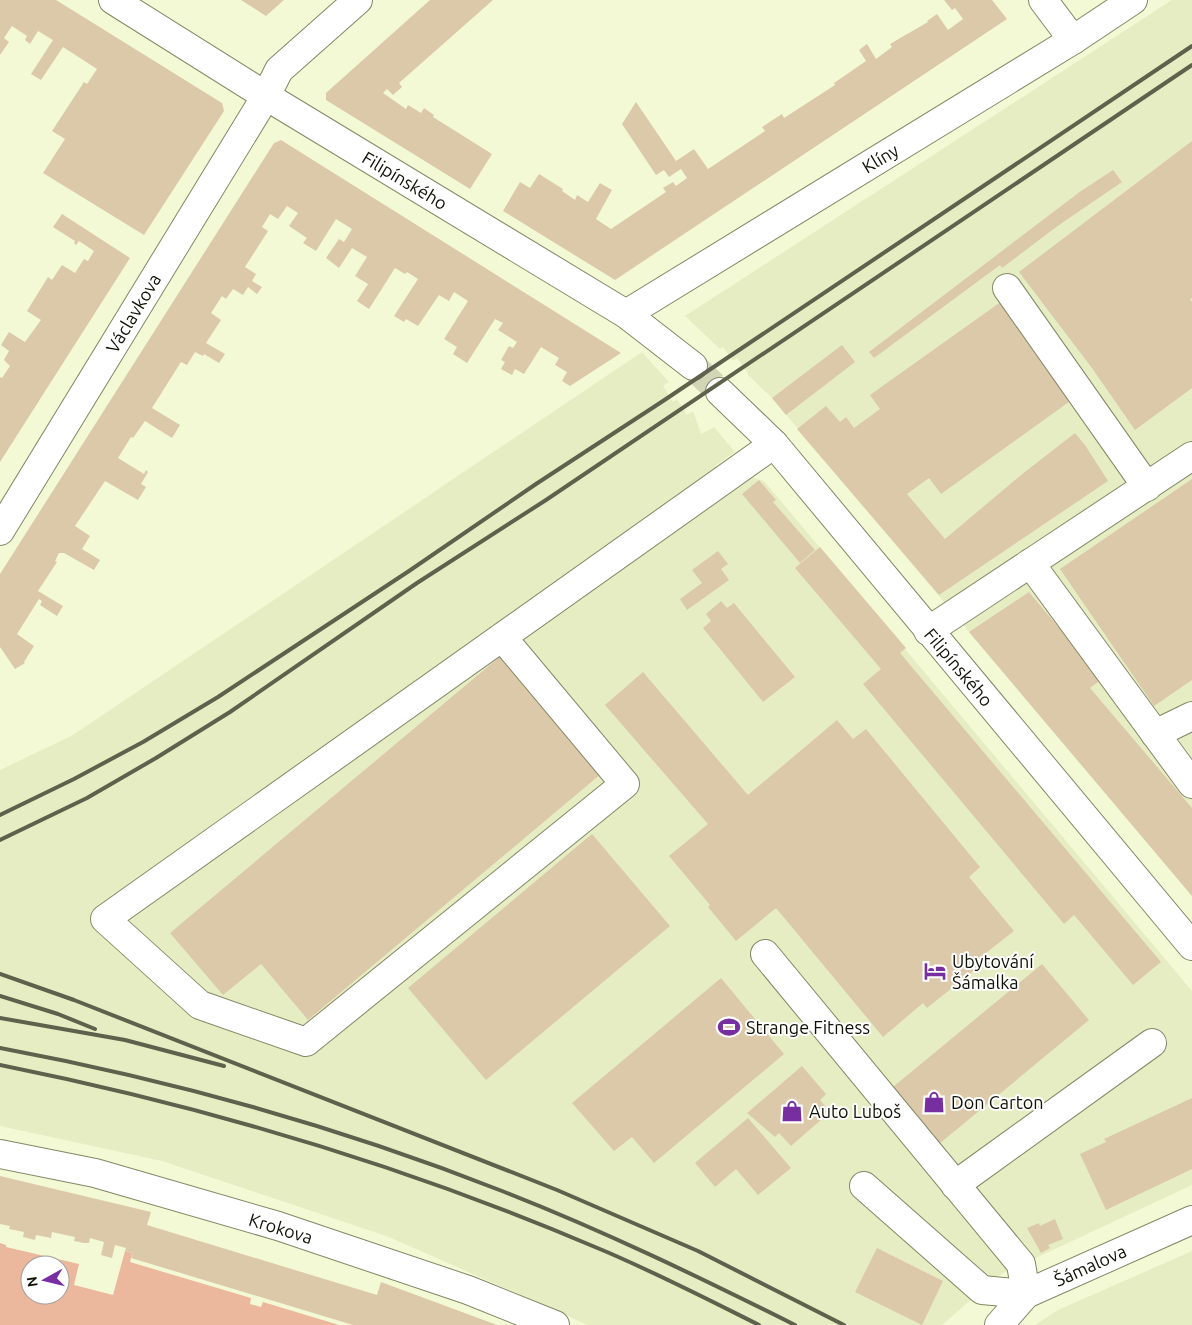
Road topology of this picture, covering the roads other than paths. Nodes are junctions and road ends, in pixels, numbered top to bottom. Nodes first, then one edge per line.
1 (113, 0) edge
2 (358, 0) edge
3 (1043, 0) edge
4 (1133, 0) edge
5 (1073, 40) junction
6 (266, 96) junction
7 (1007, 288) dead end
8 (626, 314) junction
9 (693, 366) tunnel mouth
10 (720, 392) tunnel mouth
11 (774, 444) junction
12 (1192, 456) edge
13 (1147, 487) junction
14 (0, 531) edge
15 (1030, 563) junction
16 (928, 630) junction
17 (502, 637) junction
18 (1192, 716) edge
19 (1155, 734) junction
20 (1192, 784) edge
21 (1189, 938) edge
22 (765, 954) dead end
23 (1152, 1043) dead end
24 (0, 1154) edge
25 (955, 1185) junction
26 (864, 1186) dead end
27 (1192, 1220) edge
28 (1026, 1294) junction
29 (555, 1325) edge
30 (999, 1325) edge

1 - 6 street, Filipínského
2 - 6 street, Václavkova
3 - 5 street
4 - 5 street, Klíny
5 - 8 street, Klíny
6 - 8 street, Filipínského
6 - 14 street, Václavkova
7 - 13 street
8 - 9 street, Filipínského
10 - 11 street, Filipínského
11 - 16 street, Filipínského
11 - 17 street
12 - 13 street
13 - 15 street
15 - 16 street
15 - 19 street
16 - 21 street, Filipínského
17 - 17 street
18 - 19 street
19 - 20 street
22 - 25 street
23 - 25 street
24 - 29 street, Krokova
25 - 28 street
26 - 28 street
27 - 28 street, Šámalova
28 - 30 street, Šámalova

